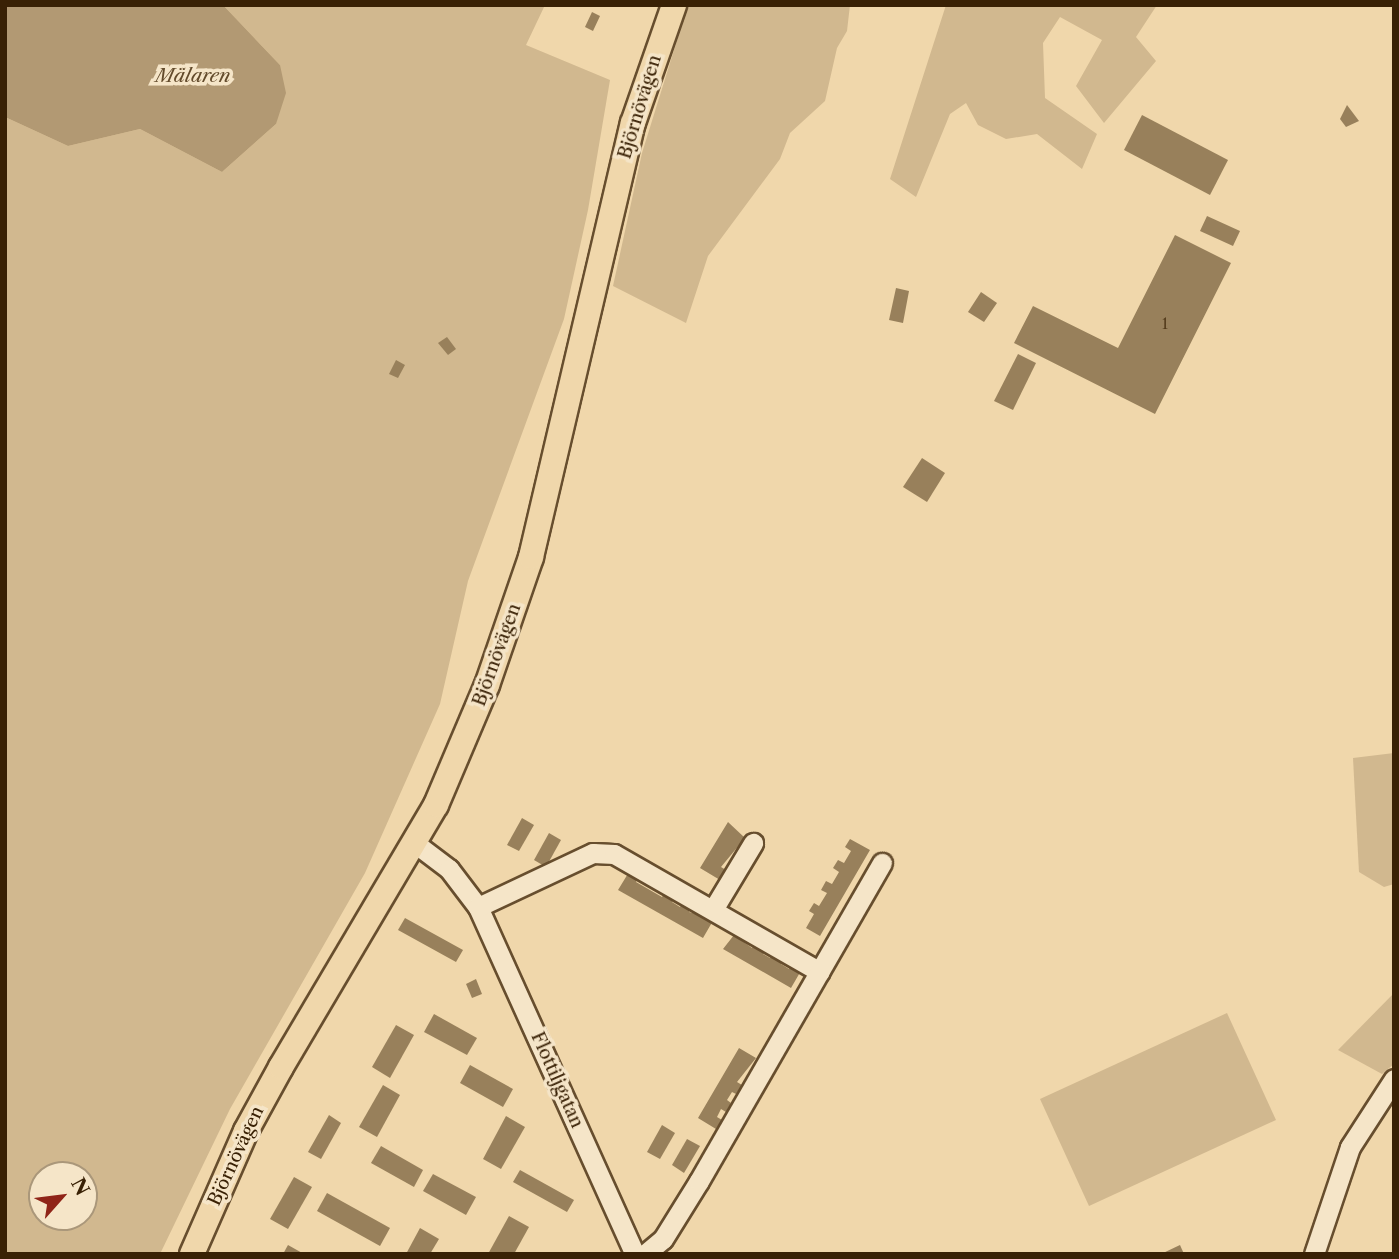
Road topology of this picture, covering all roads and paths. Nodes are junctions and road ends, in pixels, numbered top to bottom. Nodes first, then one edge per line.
1 (674, 5) edge
2 (753, 843) dead end
3 (416, 844) junction
4 (882, 863) dead end
5 (478, 907) junction
6 (714, 908) junction
7 (820, 972) junction
8 (1390, 1091) edge
9 (192, 1254) edge
10 (635, 1254) edge
11 (645, 1254) edge
12 (1314, 1254) edge

1 - 3 main road, Björnövägen
2 - 6 street
3 - 5 street, Flottiljgatan
3 - 9 main road, Björnövägen
4 - 7 street
5 - 6 street
5 - 10 street, Flottiljgatan
6 - 7 street
7 - 11 street
8 - 12 street

